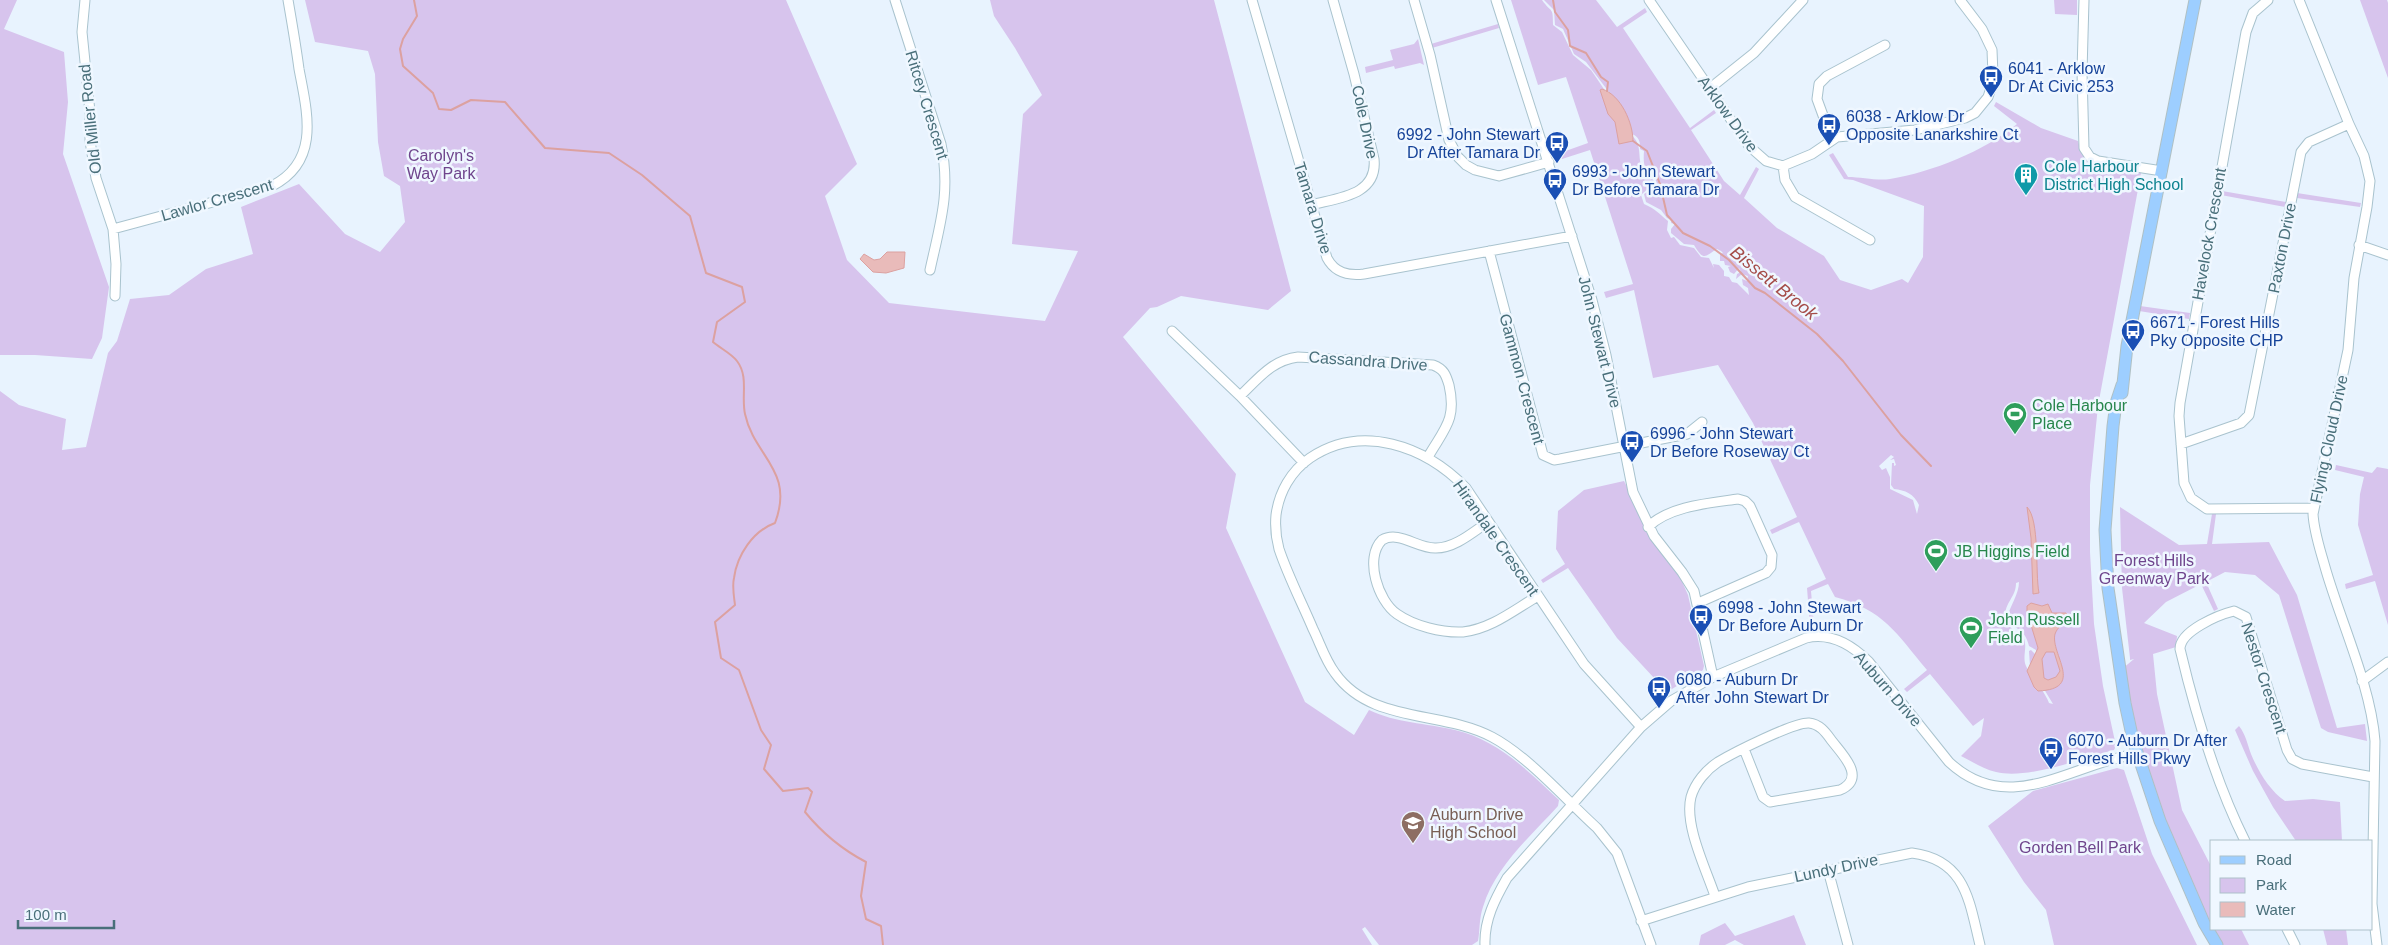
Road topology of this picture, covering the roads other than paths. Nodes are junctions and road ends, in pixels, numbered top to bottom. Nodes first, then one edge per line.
1 (86, 0) edge
2 (288, 0) edge
3 (895, 0) edge
4 (1252, 0) edge
5 (1333, 0) edge
6 (1414, 0) edge
7 (1496, 0) edge
8 (1803, 0) edge
9 (1960, 0) edge
10 (2084, 0) edge
11 (2195, 0) edge
12 (2268, 0) edge
13 (2299, 0) edge
14 (1654, 2) edge
15 (1885, 45) dead end
16 (1709, 89) junction
17 (2349, 124) junction
18 (1832, 140) junction
19 (1549, 162) junction
20 (1783, 166) junction
21 (2162, 170) junction
22 (1310, 205) junction
23 (113, 229) junction
24 (1572, 236) junction
25 (1870, 240) dead end
26 (2359, 246) junction
27 (1489, 251) junction
28 (2388, 255) edge
29 (930, 270) dead end
30 (115, 296) dead end
31 (1172, 331) dead end
32 (1240, 396) junction
33 (1702, 422) dead end
34 (2181, 444) junction
35 (1624, 446) junction
36 (1428, 457) junction
37 (1304, 463) junction
38 (2314, 508) junction
39 (1488, 522) junction
40 (1648, 527) junction
41 (1538, 596) junction
42 (1698, 603) junction
43 (2388, 662) edge
44 (1713, 677) junction
45 (2362, 681) junction
46 (1641, 727) junction
47 (1744, 750) junction
48 (2138, 754) junction
49 (2373, 777) junction
50 (1571, 805) junction
51 (2245, 840) edge
52 (2373, 840) edge
53 (1828, 870) junction
54 (1715, 896) junction
55 (2373, 912) edge
56 (1641, 921) junction
57 (2288, 930) edge
58 (1485, 945) edge
59 (1651, 945) edge
60 (1848, 945) edge
61 (1980, 945) edge
62 (2217, 945) edge
63 (2295, 945) edge
64 (2377, 945) edge

1 - 23 street, Old Miller Road
2 - 23 street, Lawlor Crescent
3 - 29 street, Ritcey Crescent
4 - 22 street, Tamara Drive
5 - 22 street, Cole Drive
6 - 19 street
7 - 19 street, John Stewart Drive
8 - 16 street
9 - 18 street
10 - 21 street
11 - 21 main road
12 - 34 street, Havelock Crescent
13 - 17 street, Flying Cloud Drive
14 - 16 street, Arklow Drive
15 - 18 street
16 - 20 street, Arklow Drive
17 - 26 street, Flying Cloud Drive
17 - 34 street, Paxton Drive
18 - 20 street
19 - 24 street, John Stewart Drive
20 - 25 street
21 - 48 main road
22 - 27 street, Tamara Drive
23 - 30 street, Old Miller Road
24 - 27 street, Tamara Drive
24 - 35 street, John Stewart Drive
26 - 28 street
26 - 38 street, Flying Cloud Drive
27 - 35 street, Gammon Crescent
31 - 32 street
32 - 36 street, Cassandra Drive
32 - 37 street
33 - 35 street, Gammon Crescent
34 - 38 street, Havelock Crescent
35 - 40 street, John Stewart Drive
36 - 37 street, Hirandale Crescent
36 - 39 street, Hirandale Crescent
37 - 50 street, Hirandale Crescent
38 - 45 street, Flying Cloud Drive
39 - 41 street, Hirandale Crescent
39 - 41 street
40 - 42 street, John Stewart Drive
40 - 42 street
41 - 46 street, Hirandale Crescent
42 - 44 street, John Stewart Drive
43 - 45 street
44 - 46 street, Auburn Drive
44 - 48 street, Auburn Drive
45 - 49 street, Flying Cloud Drive
46 - 50 street, Auburn Drive
47 - 47 street
47 - 54 street
48 - 62 main road
49 - 51 street, Nestor Crescent
49 - 52 street, Flying Cloud Drive
50 - 56 street, Hirandale Crescent
50 - 58 street, Auburn Drive
53 - 54 street, Lundy Drive
53 - 60 street
53 - 61 street, Lundy Drive
54 - 56 street, Lundy Drive
55 - 64 street, Flying Cloud Drive
56 - 59 street, Hirandale Crescent
57 - 63 street

